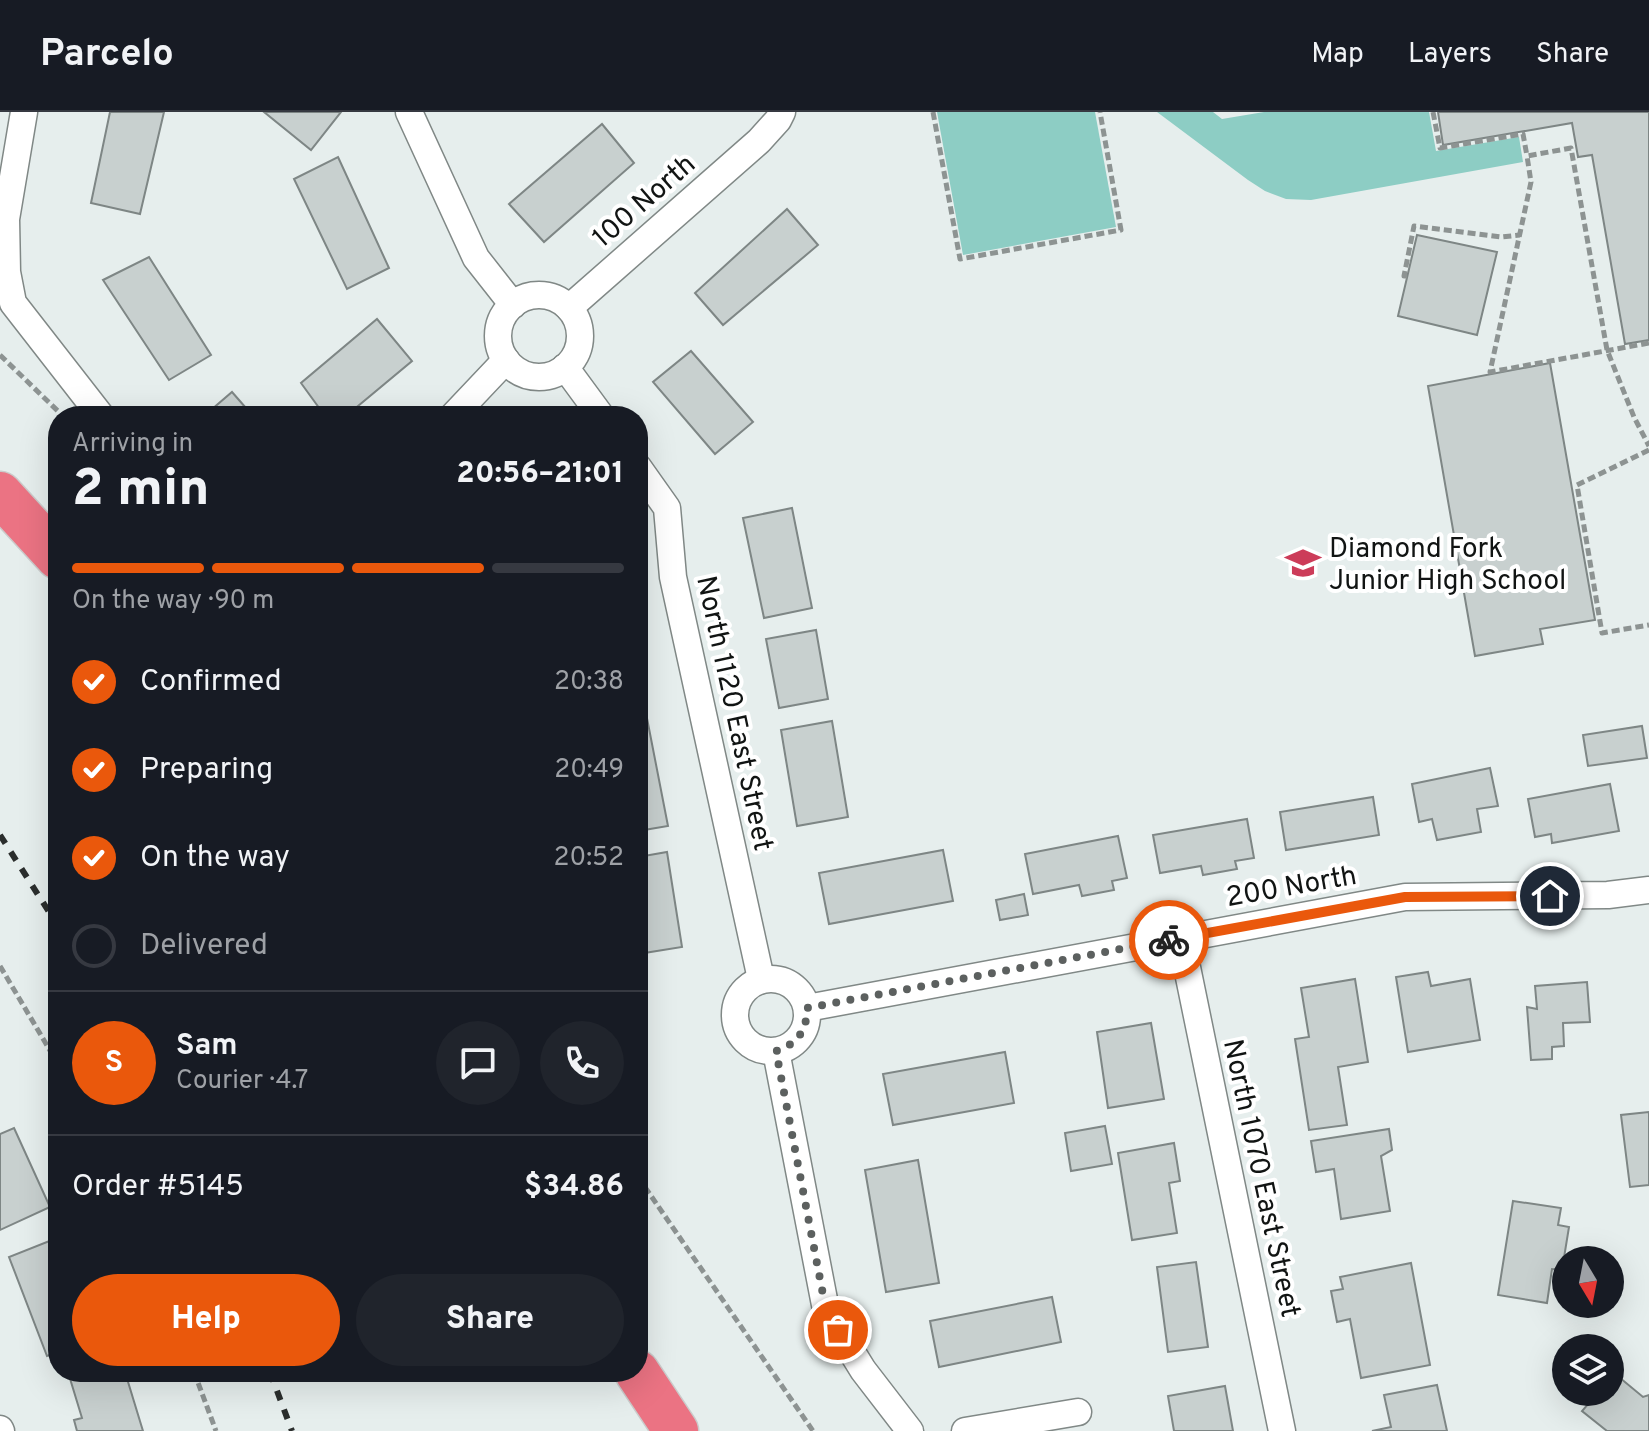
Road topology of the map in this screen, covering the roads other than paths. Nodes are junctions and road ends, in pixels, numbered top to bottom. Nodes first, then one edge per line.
1 (24, 112) edge
2 (409, 112) edge
3 (761, 112) edge
4 (782, 112) edge
5 (759, 141) junction
6 (513, 305) junction
7 (569, 308) junction
8 (506, 360) junction
9 (565, 367) junction
10 (93, 406) edge
11 (462, 406) edge
12 (594, 406) edge
13 (648, 481) edge
14 (0, 494) edge
15 (48, 546) edge
16 (1649, 890) edge
17 (1181, 938) junction
18 (761, 979) junction
19 (807, 1008) junction
20 (776, 1051) junction
21 (644, 1382) edge
22 (1078, 1412) dead end
23 (676, 1431) edge
24 (910, 1431) edge
25 (965, 1431) edge
26 (1282, 1431) edge

1 - 10 street
2 - 6 street
3 - 5 street
4 - 5 street, 100 North
5 - 7 street, 100 North
6 - 7 street
6 - 8 street
7 - 9 street
8 - 9 street
8 - 11 street
9 - 12 street
13 - 18 street, North 1120 East Street
14 - 15 highway
16 - 17 street, 200 North
17 - 19 street, 200 North
17 - 26 street, North 1070 East Street
18 - 19 street
18 - 20 street
19 - 20 street
20 - 24 street
21 - 23 highway
22 - 25 street

